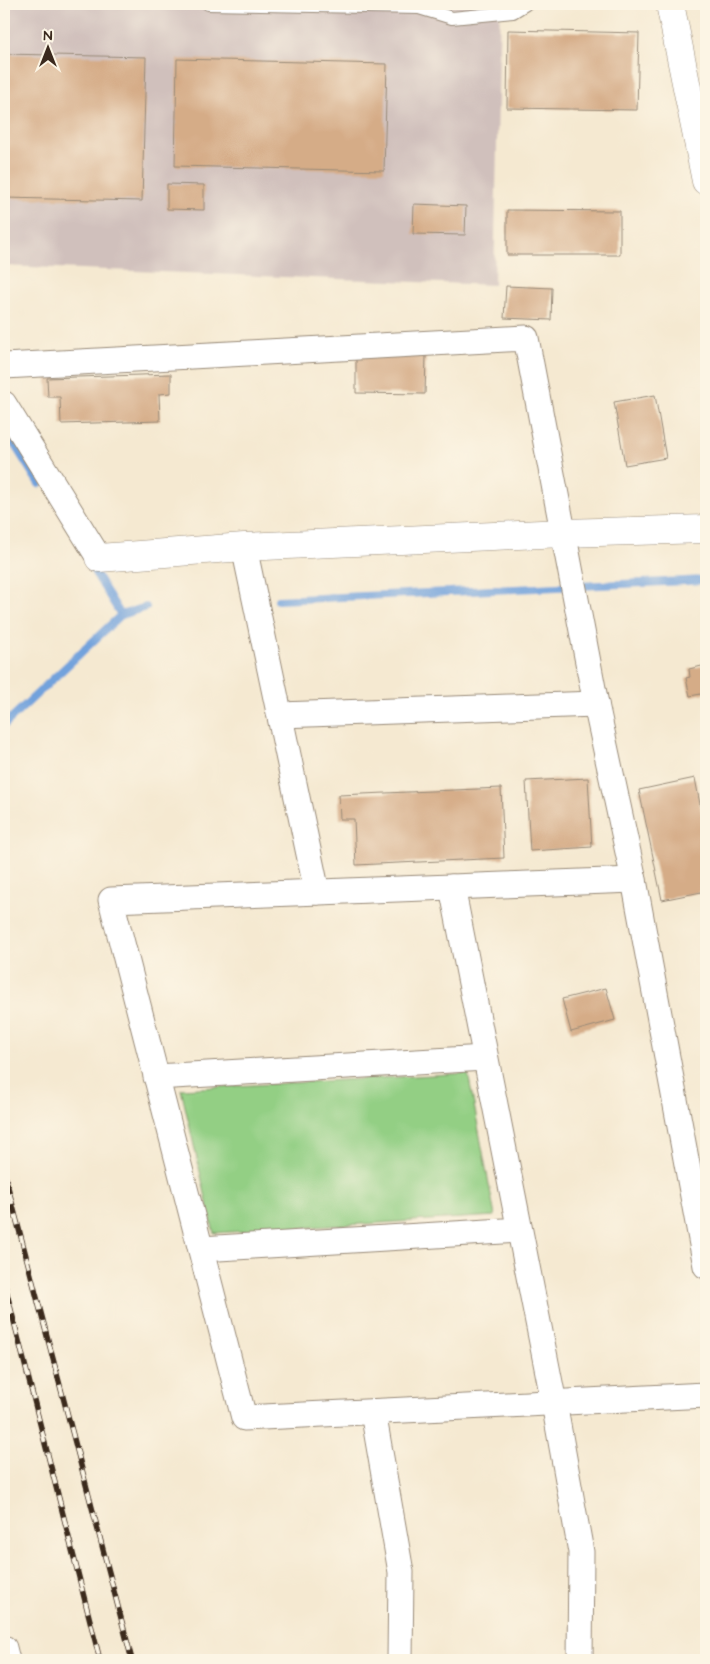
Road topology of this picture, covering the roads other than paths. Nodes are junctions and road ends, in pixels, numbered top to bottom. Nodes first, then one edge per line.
1 (208, 4) edge
2 (526, 4) edge
3 (670, 4) edge
4 (419, 6) edge
5 (706, 181) edge
6 (4, 366) edge
7 (4, 404) edge
8 (706, 529) edge
9 (563, 533) junction
10 (244, 547) junction
11 (99, 558) joint
12 (596, 704) junction
13 (280, 715) junction
14 (634, 880) junction
15 (452, 887) junction
16 (317, 892) junction
17 (485, 1058) junction
18 (156, 1077) junction
19 (520, 1230) junction
20 (201, 1248) junction
21 (706, 1266) edge
22 (706, 1396) edge
23 (554, 1403) junction
24 (373, 1412) junction
25 (4, 1648) edge
26 (7, 1660) edge
27 (400, 1660) edge
28 (580, 1660) edge

1 - 4 lane
2 - 4 lane
3 - 5 street
6 - 9 street
7 - 11 street
8 - 9 street
9 - 10 street
9 - 12 street
10 - 11 street
10 - 13 street
12 - 13 street
12 - 14 street
13 - 16 street
14 - 15 street
14 - 21 street
15 - 16 street
15 - 17 street
16 - 18 street
17 - 18 street
17 - 19 street
18 - 20 street
19 - 20 street
19 - 23 street
20 - 24 street
22 - 23 street
23 - 24 street
23 - 28 street
24 - 27 street
25 - 26 street

